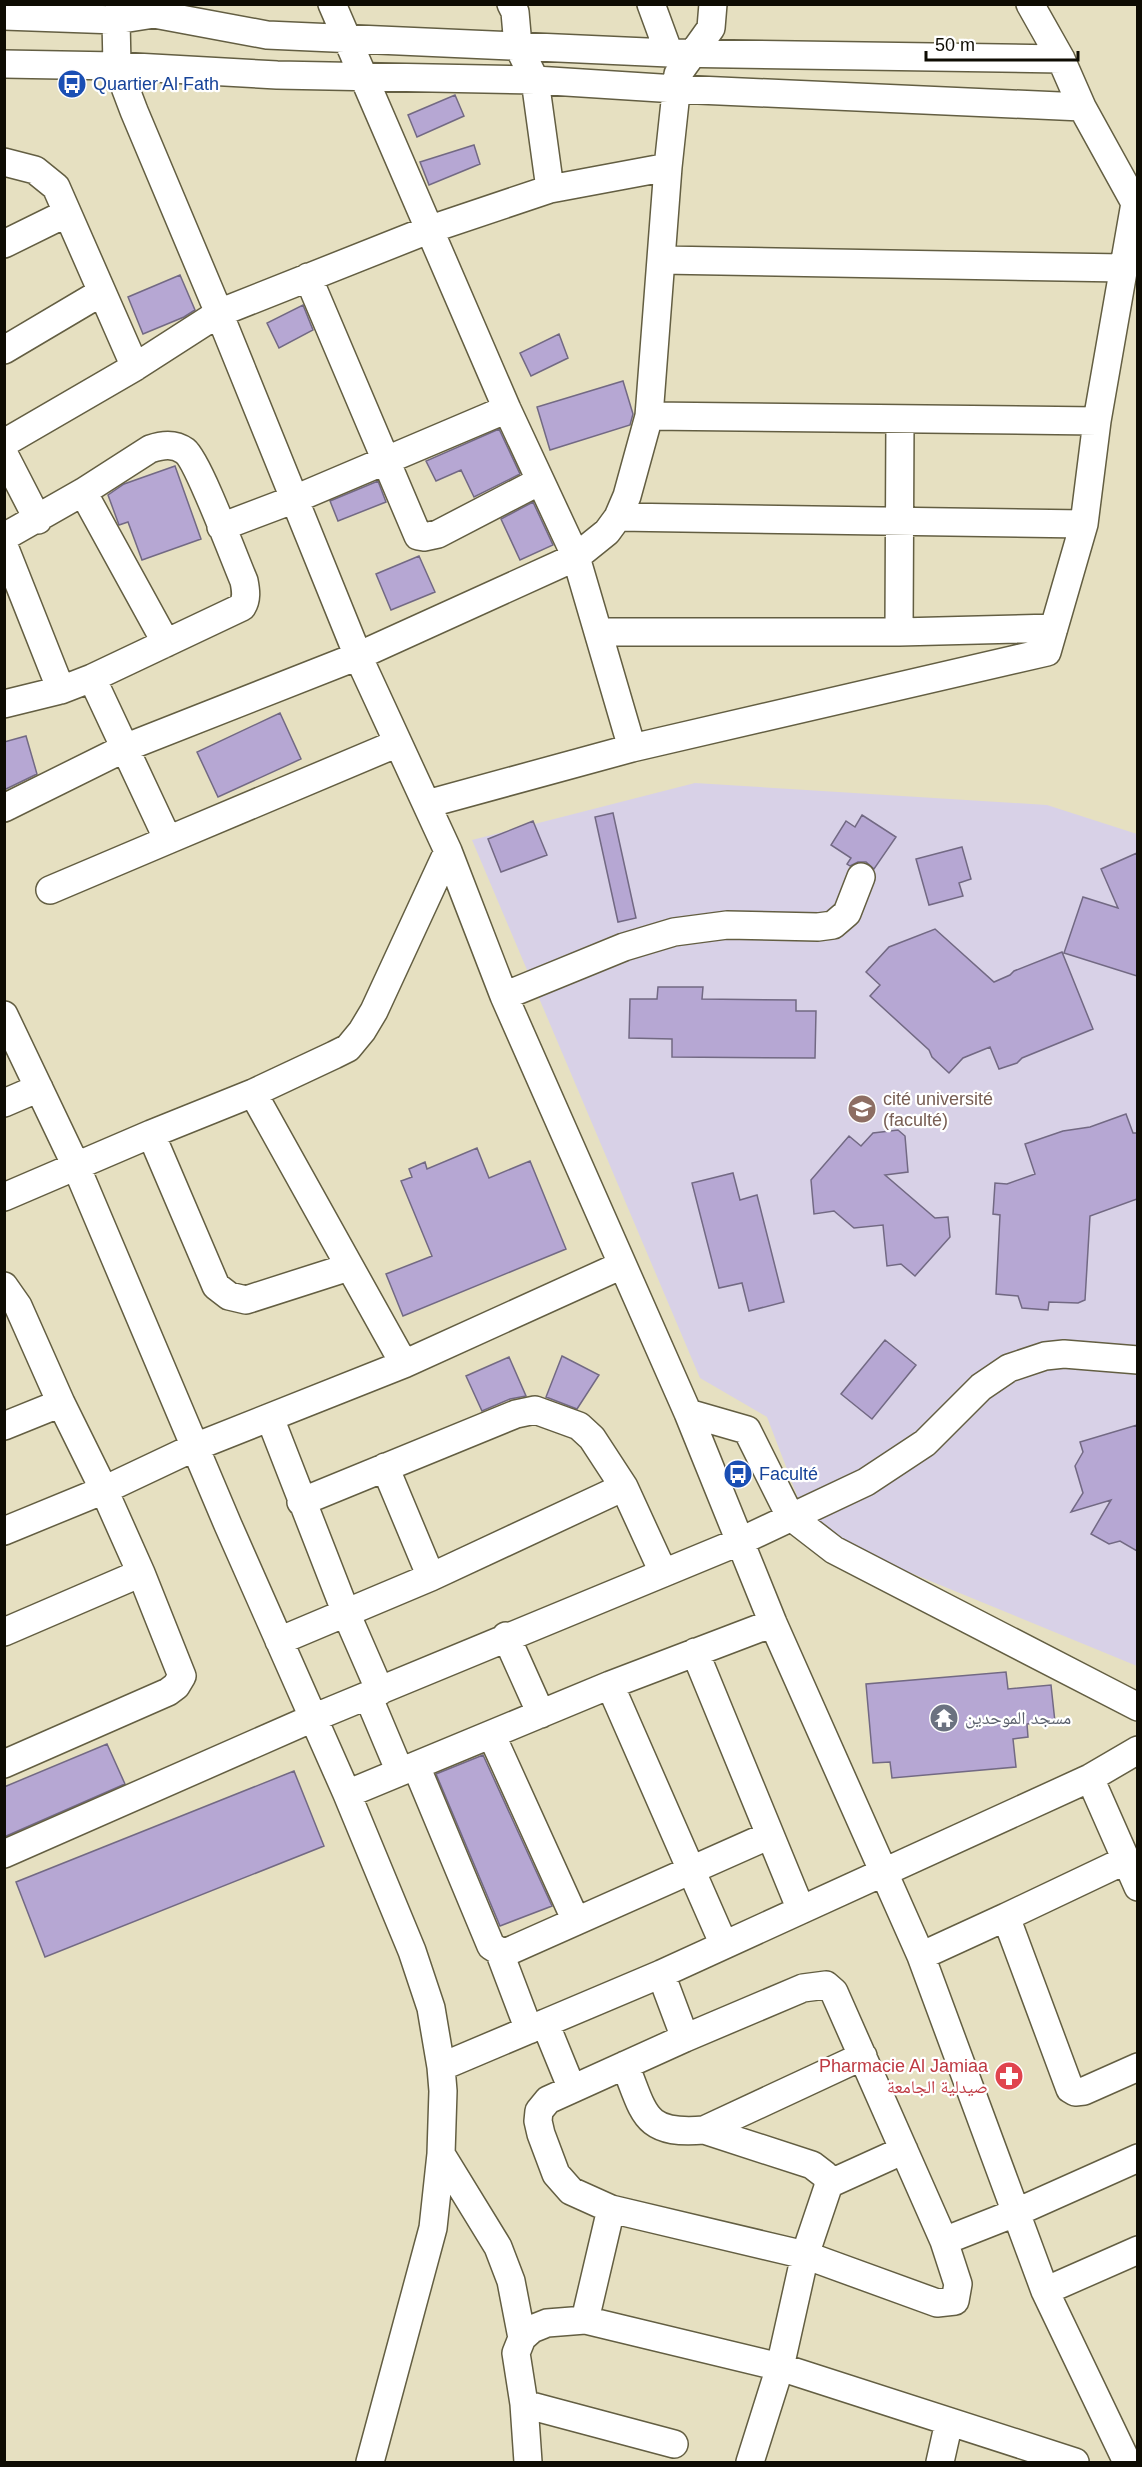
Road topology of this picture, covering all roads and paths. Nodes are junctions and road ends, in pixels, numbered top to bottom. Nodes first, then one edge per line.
1 (332, 4) edge
2 (511, 4) edge
3 (651, 4) edge
4 (713, 4) edge
5 (1030, 4) edge
6 (119, 12) edge
7 (4, 16) edge
8 (345, 40) junction
9 (518, 46) junction
10 (680, 53) junction
11 (1061, 59) junction
12 (4, 64) edge
13 (117, 66) junction
14 (362, 78) junction
15 (535, 80) junction
16 (676, 89) junction
17 (1082, 107) junction
18 (4, 162) edge
19 (668, 166) junction
20 (550, 189) junction
21 (68, 213) junction
22 (428, 230) junction
23 (4, 244) edge
24 (662, 260) junction
25 (1124, 268) junction
26 (308, 277) junction
27 (102, 292) junction
28 (219, 314) junction
29 (4, 350) edge
30 (135, 367) junction
31 (507, 410) junction
32 (649, 416) junction
33 (900, 419) junction
34 (1097, 421) junction
35 (4, 443) edge
36 (4, 453) edge
37 (386, 460) junction
38 (540, 482) junction
39 (83, 492) junction
40 (295, 499) junction
41 (618, 517) junction
42 (38, 519) junction
43 (900, 521) junction
44 (1084, 524) junction
45 (221, 527) junction
46 (4, 537) edge
47 (4, 546) edge
48 (576, 557) junction
49 (1054, 628) junction
50 (598, 632) junction
51 (899, 632) junction
52 (166, 643) junction
53 (358, 656) junction
54 (92, 678) junction
55 (61, 690) junction
56 (4, 704) edge
57 (398, 743) junction
58 (127, 747) junction
59 (632, 748) junction
60 (427, 804) junction
61 (4, 808) edge
62 (168, 840) junction
63 (448, 851) junction
64 (861, 877) dead end
65 (50, 890) dead end
66 (504, 996) junction
67 (4, 1015) edge
68 (39, 1088) junction
69 (253, 1094) junction
70 (4, 1103) edge
71 (151, 1134) junction
72 (76, 1166) junction
73 (4, 1197) edge
74 (622, 1265) junction
75 (350, 1267) junction
76 (4, 1286) edge
77 (1137, 1360) edge
78 (404, 1365) junction
79 (61, 1402) junction
80 (688, 1413) junction
81 (270, 1418) junction
82 (4, 1426) edge
83 (195, 1447) junction
84 (385, 1467) junction
85 (624, 1487) junction
86 (104, 1490) junction
87 (301, 1502) junction
88 (790, 1516) junction
89 (4, 1531) edge
90 (741, 1541) junction
91 (663, 1572) junction
92 (141, 1573) junction
93 (431, 1577) junction
94 (346, 1613) junction
95 (773, 1623) junction
96 (4, 1632) edge
97 (506, 1636) junction
98 (279, 1641) junction
99 (695, 1652) junction
100 (609, 1685) junction
101 (374, 1694) junction
102 (1137, 1707) edge
103 (541, 1714) junction
104 (313, 1718) junction
105 (492, 1736) junction
106 (1137, 1750) edge
107 (4, 1764) edge
108 (408, 1769) junction
109 (1090, 1778) junction
110 (347, 1794) junction
111 (770, 1835) junction
112 (4, 1854) edge
113 (1126, 1860) junction
114 (692, 1869) junction
115 (882, 1873) junction
116 (1137, 1887) edge
117 (801, 1910) junction
118 (1006, 1917) junction
119 (576, 1921) junction
120 (724, 1945) junction
121 (499, 1951) junction
122 (921, 1956) junction
123 (661, 1974) junction
124 (537, 2027) junction
125 (685, 2037) junction
126 (863, 2056) junction
127 (625, 2065) junction
128 (441, 2067) junction
129 (1137, 2067) edge
130 (572, 2089) junction
131 (704, 2130) junction
132 (904, 2150) junction
133 (441, 2154) junction
134 (1137, 2158) edge
135 (829, 2184) junction
136 (611, 2209) junction
137 (1015, 2213) junction
138 (944, 2241) junction
139 (1137, 2250) edge
140 (805, 2255) junction
141 (1045, 2291) junction
142 (585, 2320) junction
143 (522, 2338) junction
144 (780, 2367) junction
145 (524, 2404) junction
146 (949, 2422) junction
147 (674, 2444) dead end
148 (1130, 2460) edge
149 (369, 2463) edge
150 (528, 2463) edge
151 (750, 2463) edge
152 (940, 2463) edge
153 (1075, 2463) edge

1 - 8 street
2 - 9 street
3 - 10 street
4 - 10 street
5 - 11 street
6 - 7 street
6 - 8 street
6 - 13 street
8 - 9 street
8 - 14 street
9 - 10 street
9 - 15 street
10 - 11 street
10 - 16 street
11 - 17 street
12 - 13 street
13 - 14 street
13 - 28 street
14 - 15 street
14 - 22 street
15 - 16 street
15 - 20 street
16 - 17 street
16 - 19 street
17 - 25 street
18 - 21 street
19 - 20 street
19 - 24 street
20 - 22 street
21 - 23 street
21 - 27 street
22 - 26 street
22 - 31 street
24 - 25 street
24 - 32 street
25 - 34 street
26 - 28 street
26 - 37 street
27 - 29 street
27 - 30 street
28 - 30 street
28 - 40 street
30 - 35 street
31 - 37 street
31 - 38 street
32 - 33 street
32 - 41 street
33 - 34 street
33 - 43 street
34 - 44 street
36 - 42 street
37 - 38 street
37 - 40 street
38 - 48 street
39 - 42 street
39 - 45 street
39 - 52 street
40 - 45 street
40 - 53 street
41 - 43 street
41 - 48 street
42 - 46 street
43 - 44 street
43 - 51 street
44 - 49 street
45 - 52 street
47 - 55 street
48 - 50 street
48 - 53 street
49 - 51 street
49 - 59 street
50 - 51 street
50 - 59 street
52 - 54 street
53 - 57 street
53 - 58 street
54 - 55 street
54 - 58 street
55 - 56 street
57 - 60 street
57 - 62 street
58 - 61 street
58 - 62 street
59 - 60 street
60 - 63 street
62 - 65 street
63 - 66 street
63 - 69 street
64 - 66 street
66 - 74 street
67 - 68 street
68 - 70 street
68 - 72 street
69 - 71 street
69 - 75 street
71 - 72 street
71 - 75 street
72 - 73 street
72 - 83 street
74 - 78 street
74 - 80 street
75 - 78 street
76 - 79 street
77 - 88 street
78 - 81 street
79 - 82 street
79 - 86 street
80 - 88 street
80 - 90 street
81 - 83 street
81 - 87 street
83 - 86 street
83 - 98 street
84 - 85 street
84 - 87 street
84 - 93 street
85 - 91 street
85 - 93 street
86 - 89 street
86 - 92 street
87 - 94 street
88 - 90 street
88 - 102 street
90 - 91 street
90 - 95 street
91 - 97 street
92 - 96 street
92 - 107 street
93 - 94 street
94 - 98 street
94 - 101 street
95 - 99 street
95 - 115 street
97 - 101 street
97 - 103 street
98 - 104 street
99 - 100 street
99 - 111 street
100 - 103 street
100 - 114 street
101 - 104 street
101 - 108 street
103 - 105 street
104 - 110 street
104 - 112 street
105 - 108 street
105 - 119 street
106 - 109 street
108 - 110 street
108 - 121 street
109 - 113 street
109 - 115 street
110 - 128 street
111 - 114 street
111 - 117 street
113 - 116 street
113 - 118 street
114 - 119 street
114 - 120 street
115 - 117 street
115 - 122 street
117 - 120 street
118 - 122 street
118 - 129 street
119 - 121 street
120 - 123 street
121 - 124 street
122 - 137 street
123 - 124 street
123 - 125 street
124 - 128 street
124 - 130 street
125 - 126 street
125 - 127 street
126 - 131 street
126 - 132 street
127 - 130 street
127 - 131 street
128 - 133 street
130 - 136 street
131 - 135 street
132 - 135 street
132 - 138 street
133 - 143 street
133 - 149 street
134 - 137 street
135 - 140 street
136 - 140 street
136 - 142 street
137 - 138 street
137 - 141 street
138 - 140 street
139 - 141 street
140 - 144 street
141 - 148 street
142 - 143 street
142 - 144 street
143 - 145 street
144 - 146 street
144 - 151 street
145 - 147 street
145 - 150 street
146 - 152 street
146 - 153 street

